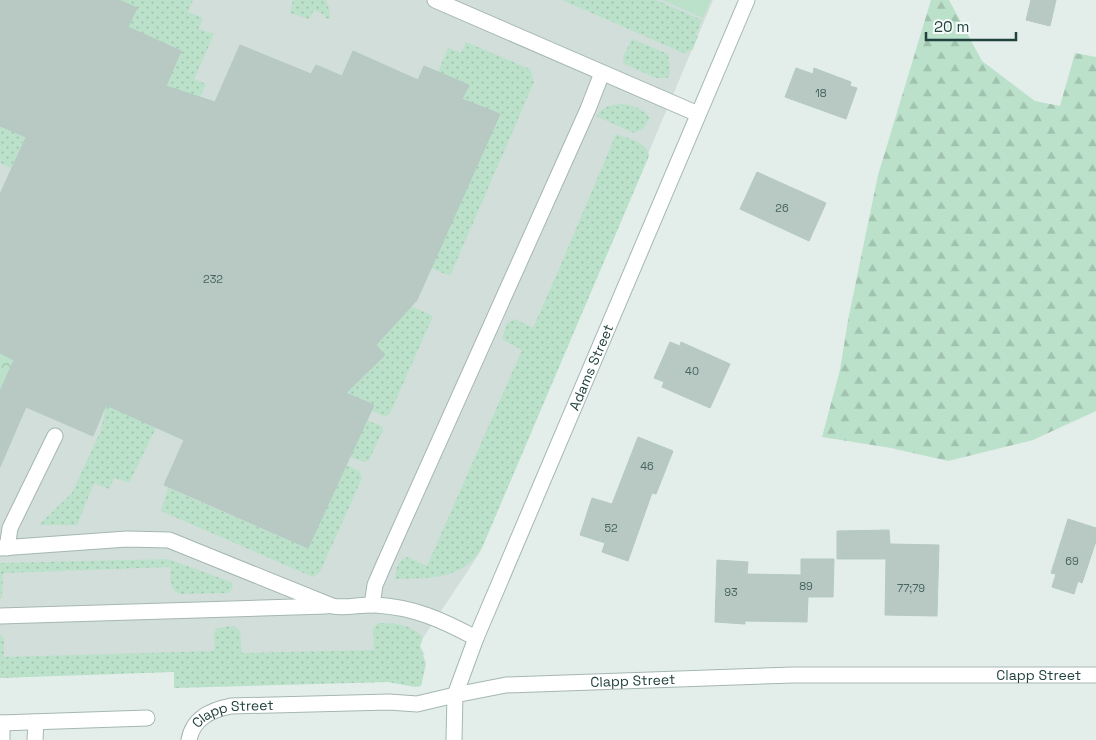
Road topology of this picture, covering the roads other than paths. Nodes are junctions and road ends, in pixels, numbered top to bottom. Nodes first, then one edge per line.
1 (435, 0) edge
2 (747, 0) edge
3 (602, 73) junction
4 (698, 114) junction
5 (54, 436) dead end
6 (3, 548) edge
7 (372, 605) junction
8 (332, 606) junction
9 (0, 616) edge
10 (476, 638) junction
11 (1096, 675) edge
12 (455, 695) junction
13 (148, 718) dead end
14 (36, 722) junction
15 (1, 723) edge
16 (2, 740) edge
17 (36, 740) edge
18 (189, 740) edge
19 (454, 740) edge

1 - 3 street
2 - 4 street, Adams Street
3 - 4 street
3 - 7 street
4 - 10 street, Adams Street
5 - 6 street
6 - 8 street
7 - 8 street
7 - 10 street
8 - 9 street
10 - 12 street, Adams Street
11 - 12 street, Clapp Street
12 - 18 street, Clapp Street
12 - 19 street, Adams Street
13 - 14 street
14 - 15 street
14 - 17 street
15 - 16 street

